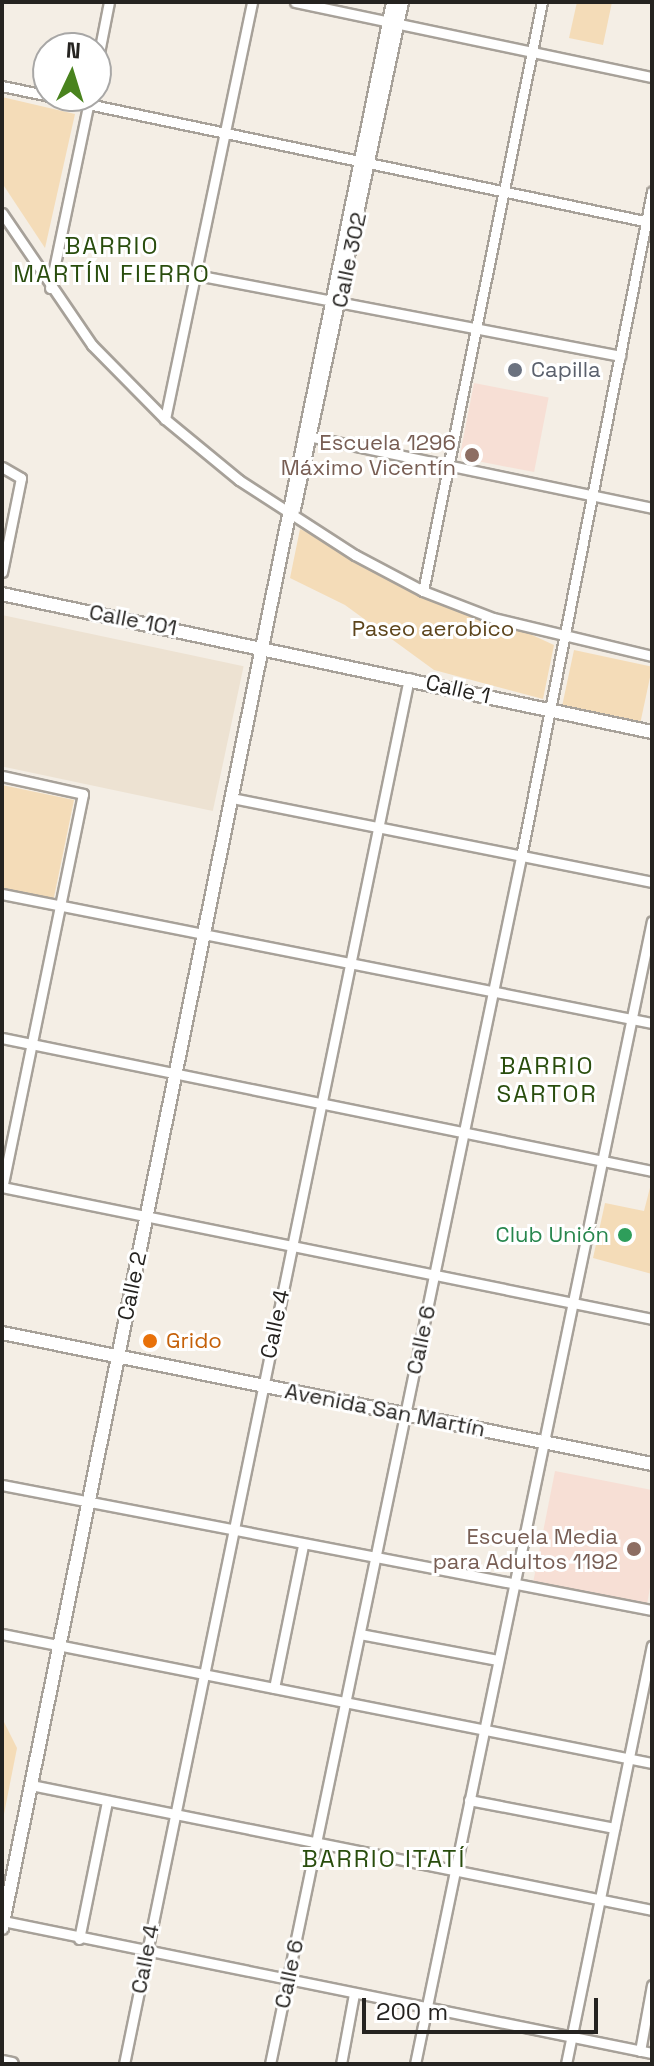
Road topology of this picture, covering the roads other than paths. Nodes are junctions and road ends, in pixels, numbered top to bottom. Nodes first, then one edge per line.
1 (109, 2) edge
2 (252, 2) edge
3 (295, 2) edge
4 (393, 2) edge
5 (402, 2) edge
6 (542, 2) edge
7 (393, 22) junction
8 (103, 32) edge
9 (533, 51) junction
10 (652, 77) edge
11 (2, 86) edge
12 (32, 91) edge
13 (112, 107) edge
14 (88, 112) edge
15 (225, 135) junction
16 (364, 164) junction
17 (652, 192) edge
18 (504, 193) junction
19 (2, 213) edge
20 (649, 222) edge
21 (196, 275) junction
22 (50, 288) junction
23 (336, 301) junction
24 (476, 329) junction
25 (620, 356) junction
26 (165, 419) junction
27 (308, 436) junction
28 (2, 467) edge
29 (448, 468) junction
30 (592, 496) junction
31 (652, 508) edge
32 (292, 515) junction
33 (2, 572) edge
34 (423, 591) junction
35 (2, 594) edge
36 (565, 638) junction
37 (263, 645) junction
38 (652, 656) edge
39 (409, 678) junction
40 (551, 710) junction
41 (652, 732) edge
42 (2, 776) edge
43 (232, 798) junction
44 (378, 827) junction
45 (521, 857) junction
46 (652, 882) edge
47 (2, 894) edge
48 (60, 906) junction
49 (652, 921) edge
50 (204, 936) junction
51 (350, 965) junction
52 (493, 993) junction
53 (631, 1019) junction
54 (652, 1023) edge
55 (2, 1038) edge
56 (31, 1044) junction
57 (175, 1075) junction
58 (321, 1106) junction
59 (464, 1135) junction
60 (603, 1161) junction
61 (652, 1171) edge
62 (2, 1187) edge
63 (147, 1217) junction
64 (290, 1247) junction
65 (434, 1275) junction
66 (573, 1303) junction
67 (652, 1319) edge
68 (2, 1333) edge
69 (118, 1357) junction
70 (262, 1386) junction
71 (405, 1414) junction
72 (543, 1442) junction
73 (652, 1464) edge
74 (2, 1485) edge
75 (88, 1502) junction
76 (232, 1533) junction
77 (303, 1546) junction
78 (375, 1560) junction
79 (514, 1585) junction
80 (652, 1610) edge
81 (2, 1634) edge
82 (360, 1634) junction
83 (59, 1646) junction
84 (652, 1646) edge
85 (498, 1660) junction
86 (203, 1674) junction
87 (274, 1688) junction
88 (346, 1702) junction
89 (483, 1731) junction
90 (628, 1759) junction
91 (652, 1763) edge
92 (31, 1785) junction
93 (469, 1800) junction
94 (107, 1801) junction
95 (175, 1814) junction
96 (614, 1828) junction
97 (316, 1843) junction
98 (454, 1871) junction
99 (600, 1898) junction
100 (652, 1910) edge
101 (3, 1924) edge
102 (79, 1939) junction
103 (146, 1953) junction
104 (287, 1981) junction
105 (652, 1985) edge
106 (354, 1994) junction
107 (426, 2009) junction
108 (571, 2038) junction
109 (640, 2051) junction
110 (652, 2053) edge
111 (2, 2062) edge
112 (12, 2064) edge
113 (124, 2064) edge
114 (270, 2064) edge
115 (341, 2064) edge
116 (415, 2064) edge
117 (566, 2064) edge

1 - 8 street
2 - 15 street
3 - 7 street
4 - 7 street, Calle 302
5 - 7 street, Calle 302
6 - 9 street
7 - 9 street
7 - 16 street, Calle 302
9 - 10 street
9 - 18 street
11 - 12 street
13 - 15 street
14 - 22 street
15 - 16 street
15 - 21 street
16 - 18 street
16 - 23 street, Calle 302
17 - 20 street, Calle 6
18 - 20 street
18 - 24 street
19 - 22 street
20 - 25 street, Calle 6
21 - 23 street
21 - 26 street
22 - 26 street
23 - 24 street
23 - 27 street, Calle 302
24 - 25 street
24 - 29 street
25 - 30 street, Calle 6
26 - 32 street
27 - 29 street
27 - 32 street, Calle 302
28 - 33 street
29 - 30 street
29 - 34 street
30 - 31 street
30 - 36 street, Calle 6
32 - 34 street
32 - 37 street, Calle 302
34 - 36 street
35 - 37 street, Calle 101
36 - 38 street
36 - 40 street, Calle 6
37 - 39 street, Calle 1
37 - 43 street, Calle 2
39 - 40 street, Calle 1
39 - 44 street, Calle 4
40 - 41 street, Calle 1
40 - 45 street, Calle 6
42 - 48 street
43 - 44 street
43 - 50 street, Calle 2
44 - 45 street
44 - 51 street, Calle 4
45 - 46 street
45 - 52 street, Calle 6
47 - 48 street
48 - 50 street
48 - 56 street
49 - 53 street
50 - 51 street
50 - 57 street, Calle 2
51 - 52 street
51 - 58 street, Calle 4
52 - 53 street
52 - 59 street, Calle 6
53 - 54 street
53 - 60 street
55 - 56 street
56 - 57 street
56 - 62 street
57 - 58 street
57 - 63 street, Calle 2
58 - 59 street
58 - 64 street, Calle 4
59 - 60 street
59 - 65 street, Calle 6
60 - 61 street
60 - 66 street
62 - 63 street
63 - 64 street
63 - 69 street, Calle 2
64 - 65 street
64 - 70 street, Calle 4
65 - 66 street
65 - 71 street, Calle 6
66 - 67 street
66 - 72 street
68 - 69 street, Avenida San Martín
69 - 70 street, Avenida San Martín
69 - 75 street, Calle 2
70 - 71 street, Avenida San Martín
70 - 76 street, Calle 4
71 - 72 street, Avenida San Martín
71 - 78 street, Calle 6
72 - 73 street, Avenida San Martín
72 - 79 street
74 - 75 street
75 - 76 street
75 - 83 street, Calle 2
76 - 77 street
76 - 86 street, Calle 4
77 - 78 street
77 - 87 street
78 - 79 street
78 - 82 street, Calle 6
79 - 80 street
79 - 85 street
81 - 83 street
82 - 85 street
82 - 88 street, Calle 6
83 - 86 street
83 - 92 street, Calle 2
84 - 90 street
85 - 89 street
86 - 87 street
86 - 95 street, Calle 4
87 - 88 street
88 - 89 street
88 - 97 street, Calle 6
89 - 90 street
89 - 93 street
90 - 91 street
90 - 96 street
92 - 94 street
92 - 101 street, Calle 2
93 - 96 street
93 - 98 street
94 - 95 street
94 - 102 street
95 - 97 street
95 - 103 street, Calle 4
96 - 99 street
97 - 98 street
97 - 104 street, Calle 6
98 - 99 street
98 - 107 street
99 - 100 street
99 - 108 street
101 - 102 street
102 - 103 street
103 - 104 street
103 - 113 street, Calle 4
104 - 106 street
104 - 114 street, Calle 6
105 - 109 street
106 - 107 street
106 - 115 street
107 - 108 street
107 - 116 street
108 - 109 street
108 - 117 street
109 - 110 street
111 - 112 street

